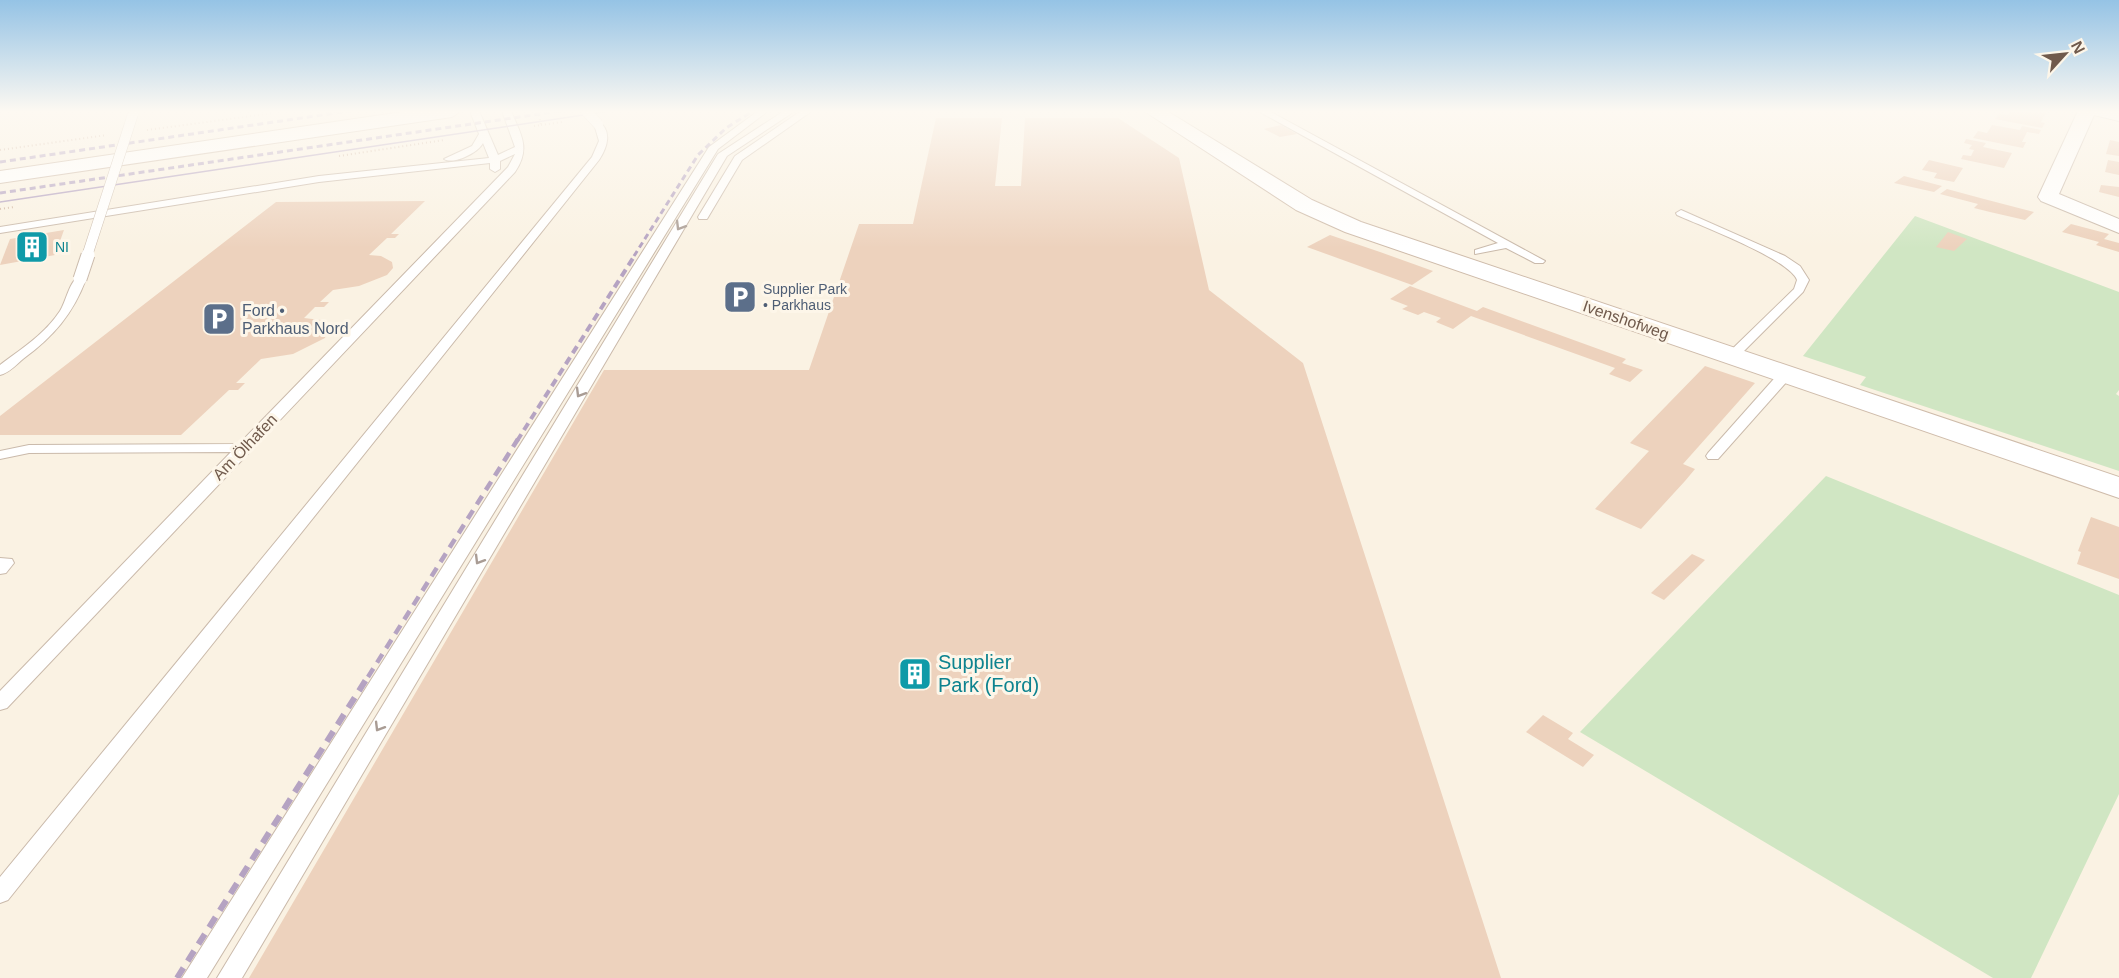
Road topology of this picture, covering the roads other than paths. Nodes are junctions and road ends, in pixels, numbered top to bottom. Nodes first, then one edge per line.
1 (120, 157) edge
2 (139, 157) edge
3 (454, 157) edge
4 (494, 157) edge
5 (502, 157) edge
6 (518, 157) edge
7 (597, 157) edge
8 (708, 157) edge
9 (721, 157) edge
10 (740, 157) edge
11 (1226, 157) edge
12 (1346, 157) edge
13 (2066, 157) edge
14 (495, 160) junction
15 (403, 170) junction
16 (0, 177) edge
17 (490, 190) junction
18 (1681, 213) dead end
19 (703, 217) dead end
20 (2119, 227) edge
21 (0, 230) edge
22 (1507, 244) junction
23 (1479, 252) dead end
24 (1539, 261) dead end
25 (1731, 356) junction
26 (0, 371) edge
27 (1785, 375) junction
28 (244, 448) junction
29 (0, 455) edge
30 (1713, 456) dead end
31 (2119, 488) edge
32 (0, 563) edge
33 (0, 569) edge
34 (0, 703) edge
35 (0, 893) edge
36 (194, 978) edge
37 (229, 978) edge

1 - 26 lane, bridge
2 - 16 street
3 - 15 lane
4 - 14 lane
5 - 14 lane
6 - 17 lane, Am Ölhafen
7 - 35 lane, bridge
8 - 36 lane
9 -> 37 lane
10 - 19 lane
11 - 25 street, Ivenshofweg
12 - 22 lane
13 - 20 street
14 - 15 lane
14 - 17 lane
15 - 21 lane
17 - 28 lane, Am Ölhafen
18 - 25 lane
22 - 23 lane
22 - 24 lane
25 - 27 street, Ivenshofweg
27 - 30 lane
27 - 31 street, Ivenshofweg
28 - 29 lane
28 - 34 lane, Am Ölhafen
32 - 33 lane

